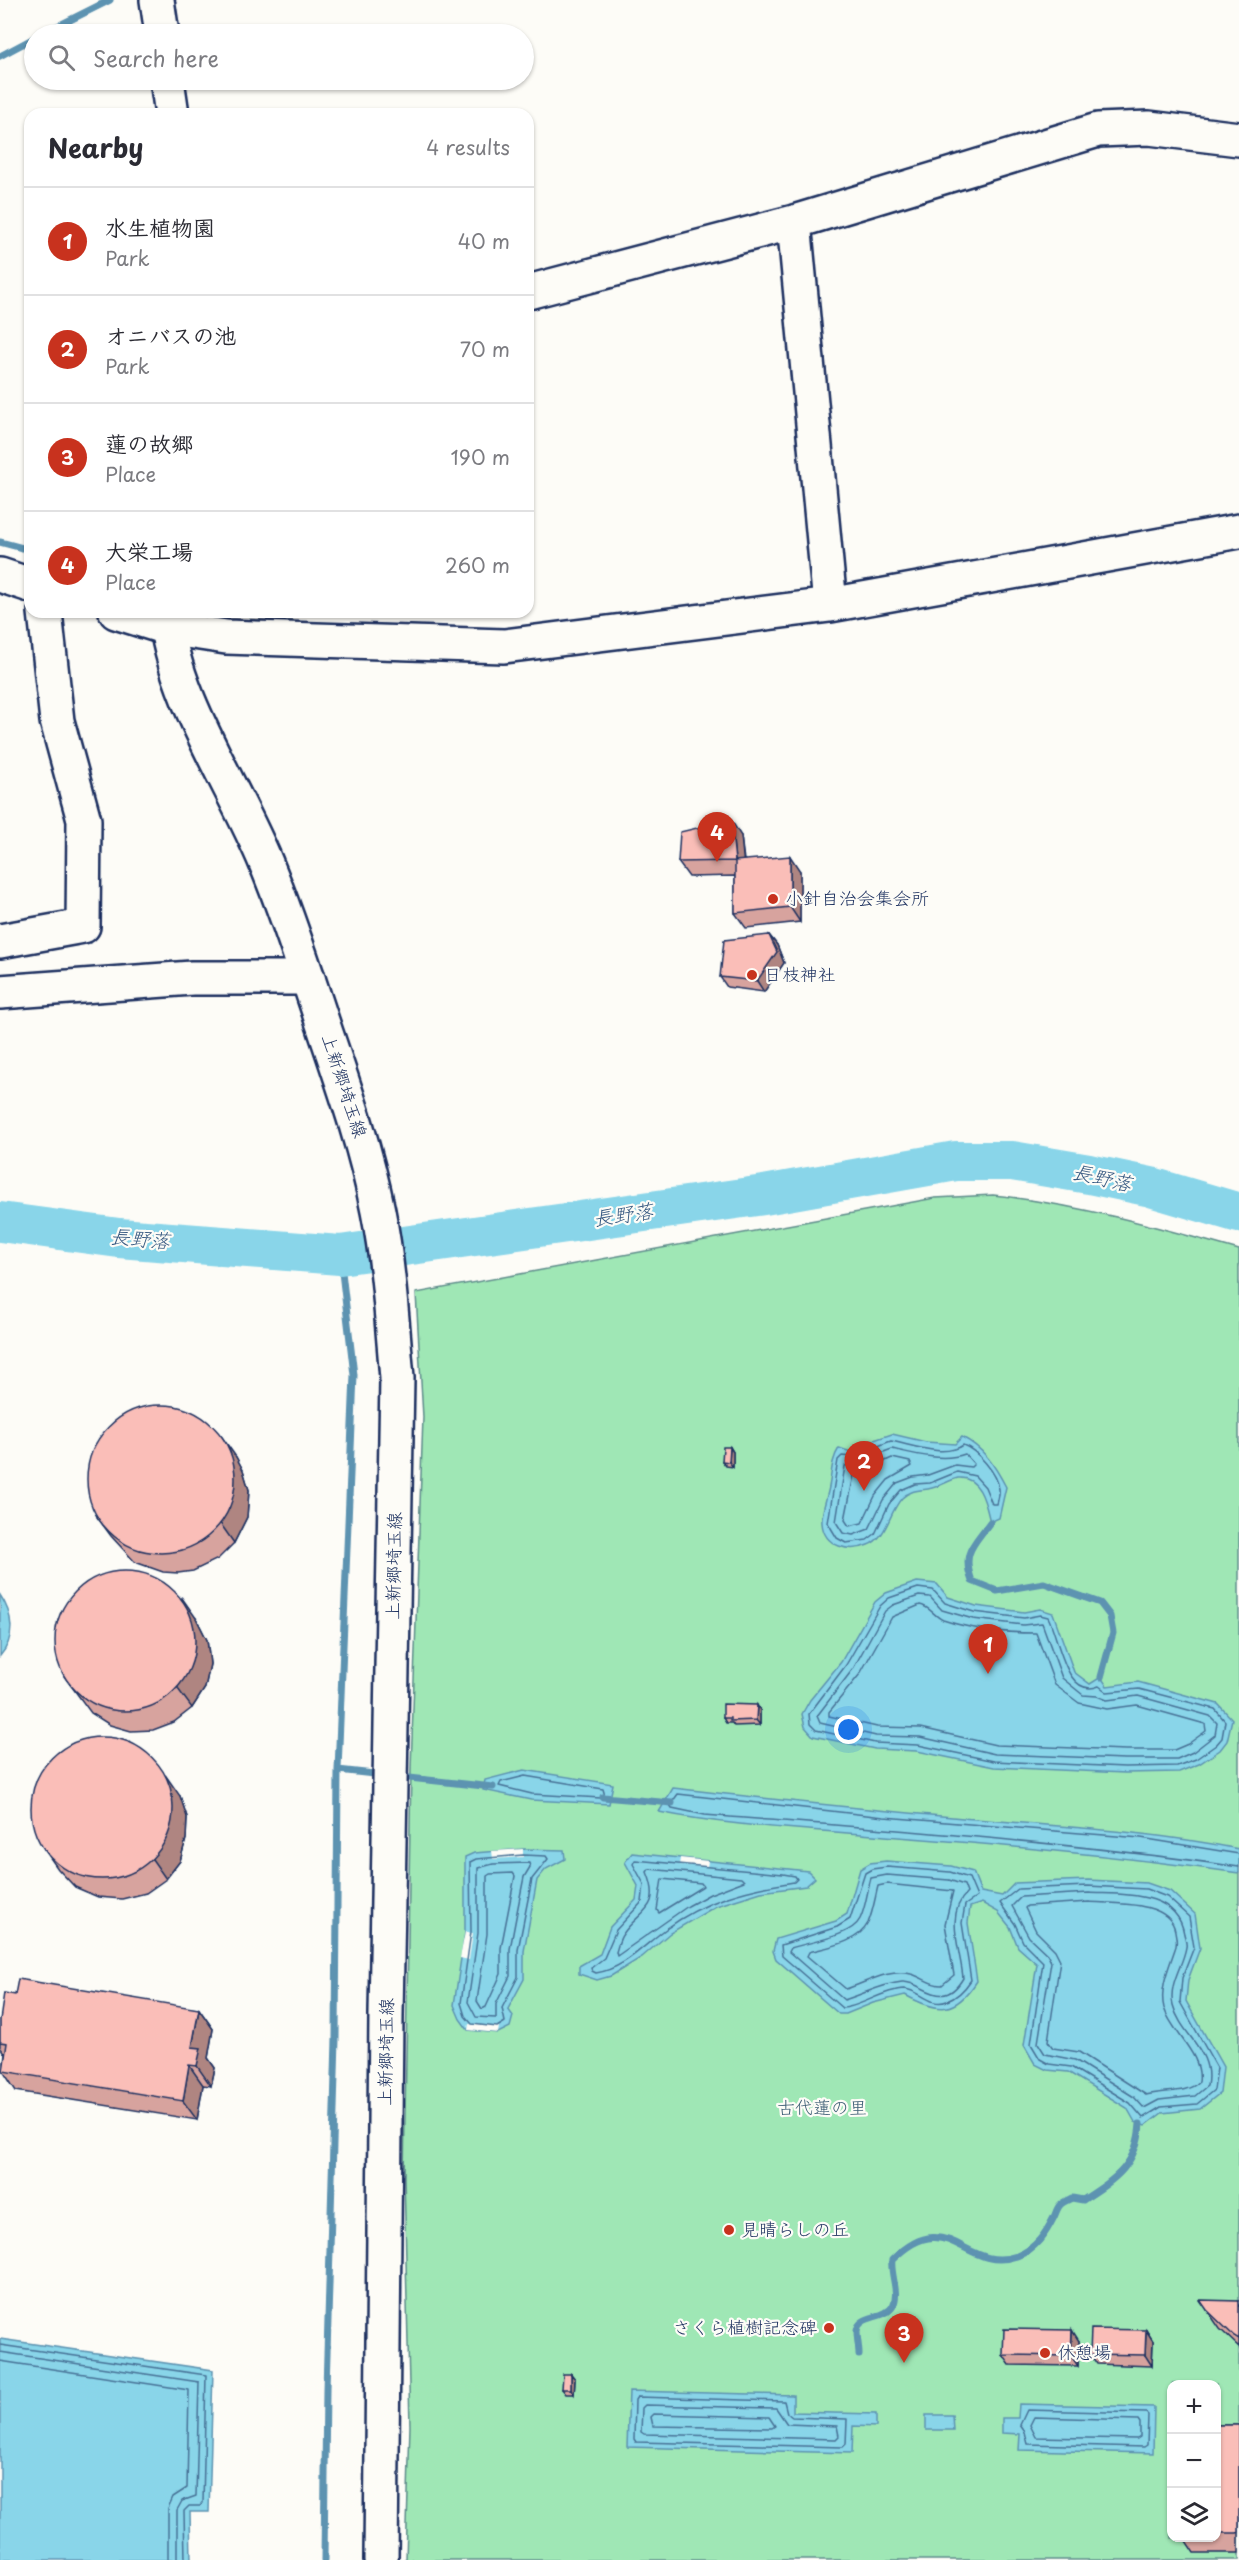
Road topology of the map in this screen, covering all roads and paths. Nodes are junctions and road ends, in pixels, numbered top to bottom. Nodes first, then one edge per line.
1 (158, 0) edge
2 (161, 24) edge
3 (168, 90) edge
4 (171, 108) edge
5 (1239, 139) edge
6 (794, 222) junction
7 (534, 290) edge
8 (1239, 531) edge
9 (0, 576) edge
10 (24, 583) edge
11 (830, 605) junction
12 (46, 618) edge
13 (166, 620) edge
14 (0, 941) edge
15 (308, 978) junction
16 (0, 992) edge
17 (381, 2560) edge

1 - 2 street
3 - 4 street
5 - 6 street
6 - 7 street
6 - 11 street
8 - 11 street
9 - 10 street
11 - 13 street
12 - 14 street
13 - 15 street, 上新郷埼玉線
15 - 16 street
15 - 17 street, 上新郷埼玉線

